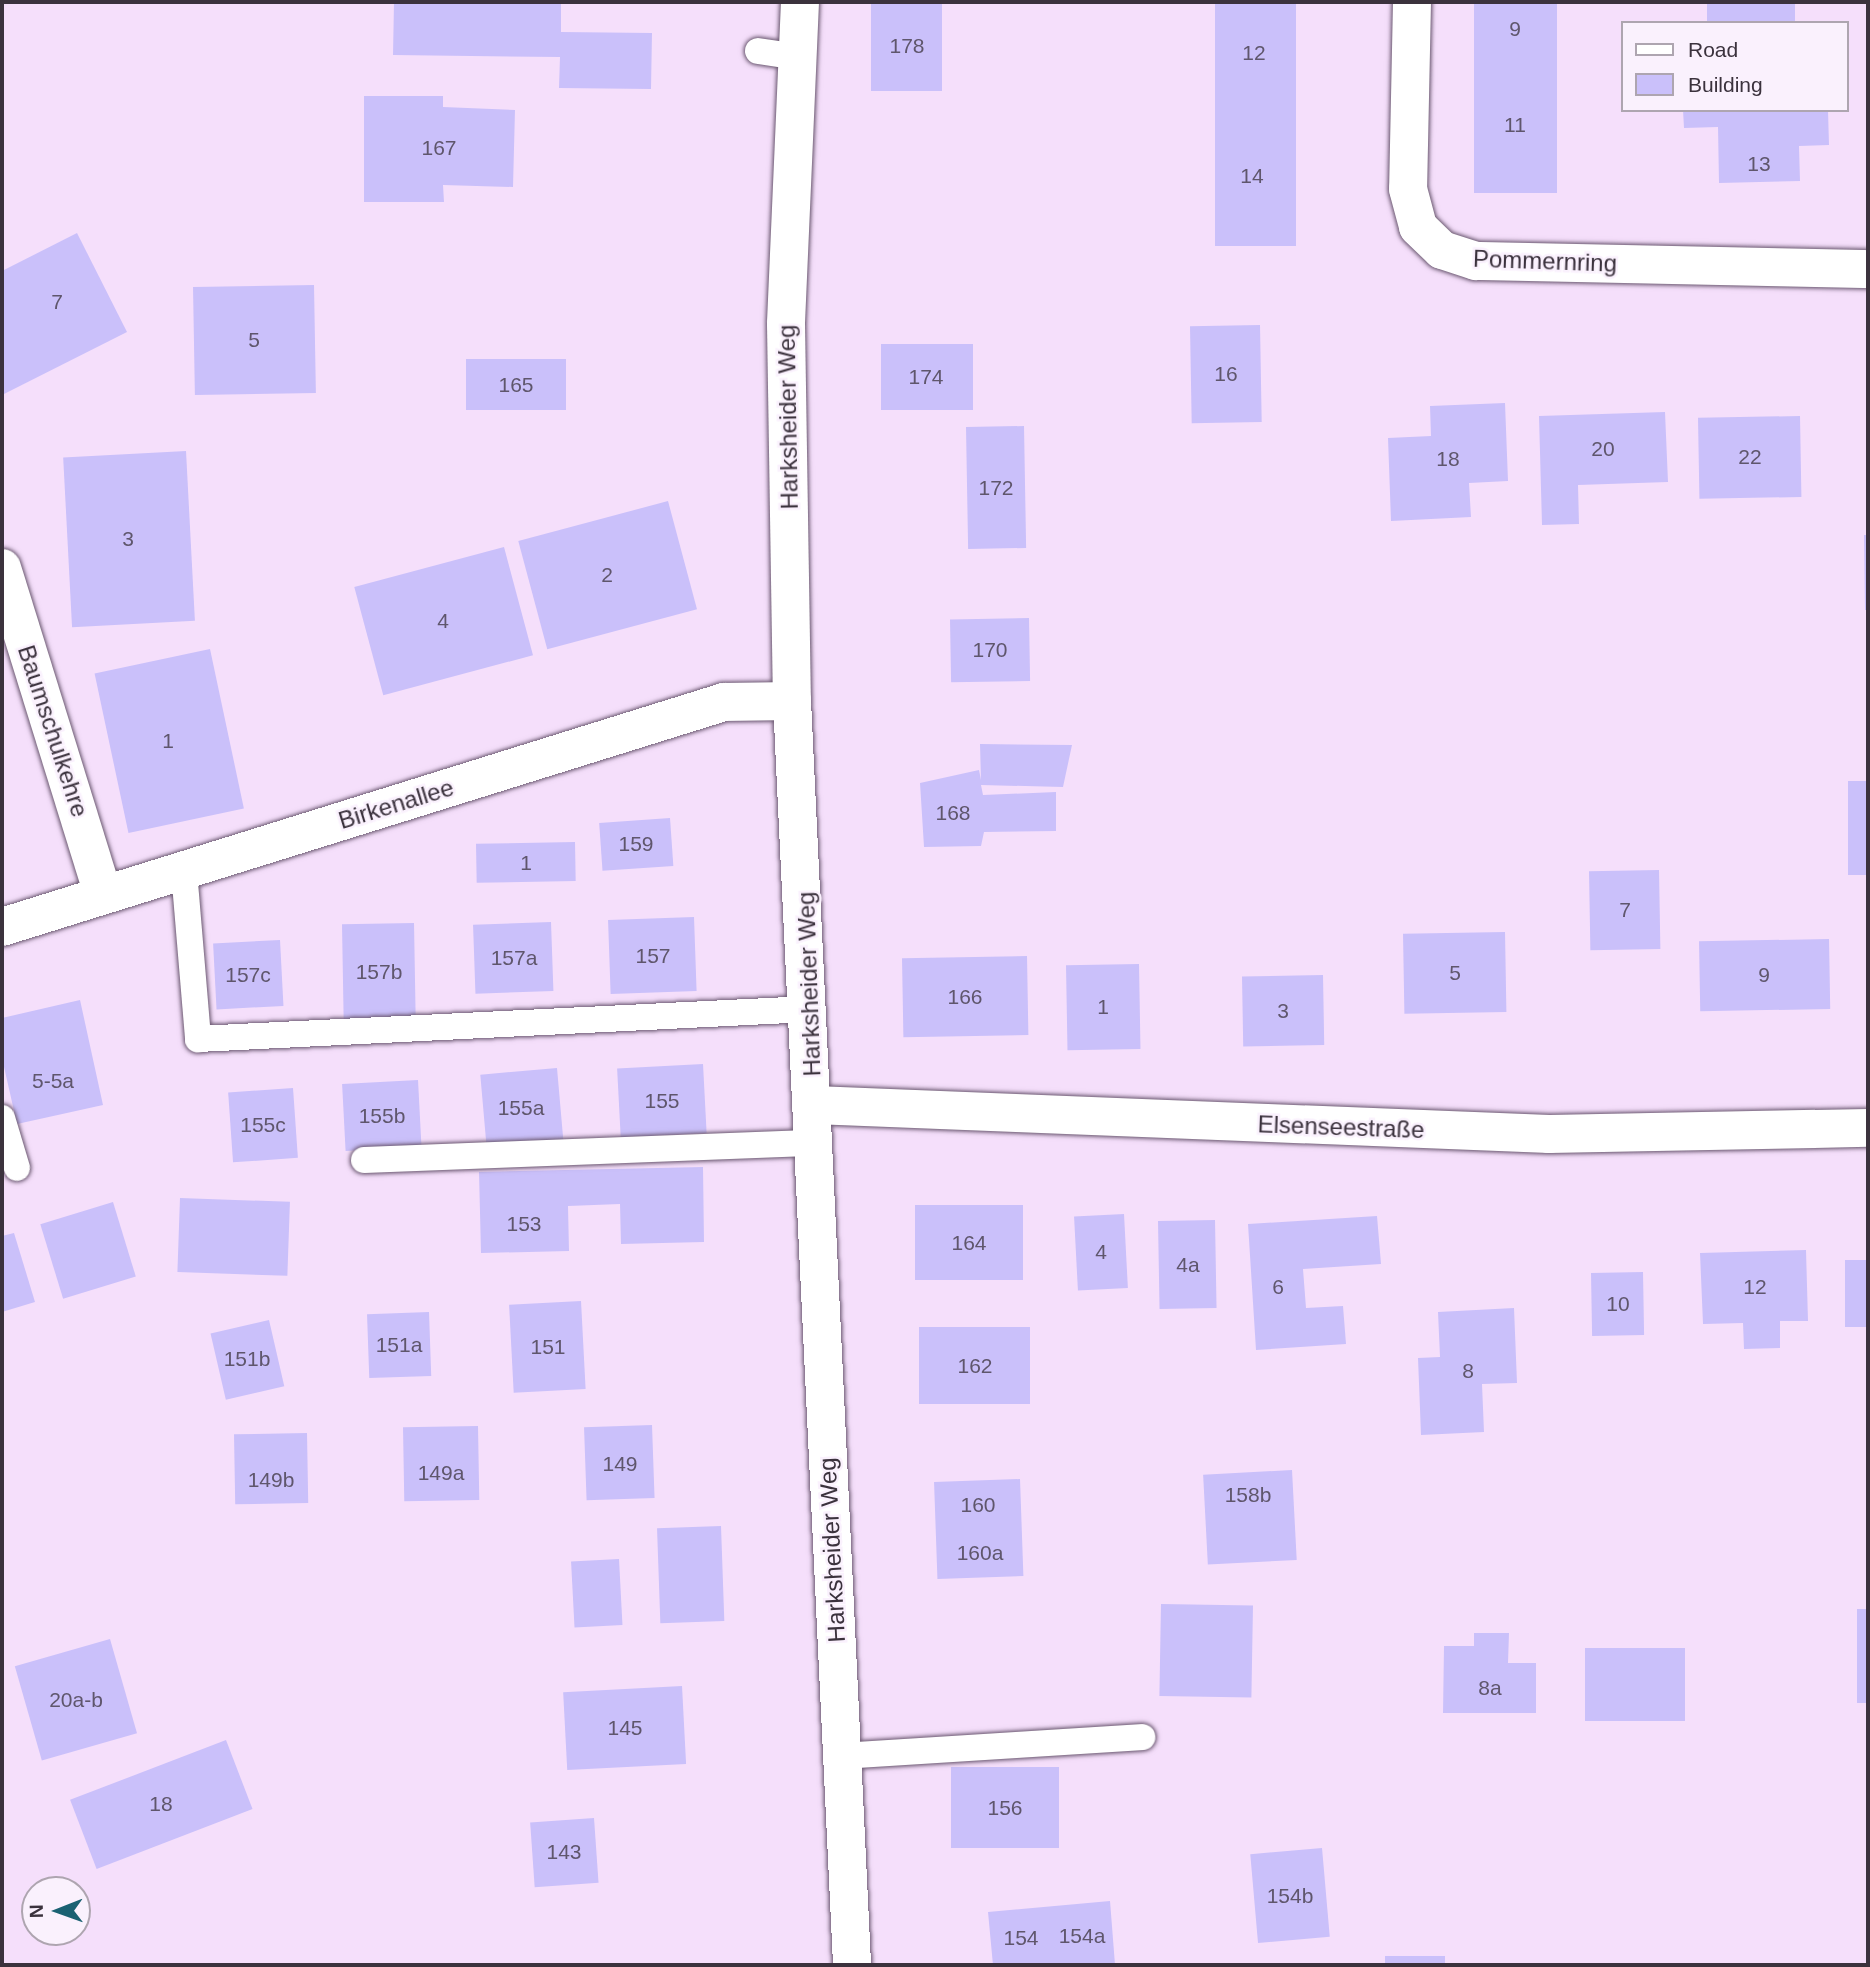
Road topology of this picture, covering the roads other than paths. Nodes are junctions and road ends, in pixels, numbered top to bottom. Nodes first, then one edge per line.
1 (800, 2) edge
2 (1412, 2) edge
3 (758, 51) dead end
4 (798, 57) junction
5 (1868, 269) edge
6 (2, 568) edge
7 (792, 701) junction
8 (184, 871) junction
9 (103, 895) junction
10 (2, 927) edge
11 (809, 1009) junction
12 (814, 1105) junction
13 (2, 1118) edge
14 (1868, 1128) edge
15 (815, 1143) junction
16 (363, 1160) dead end
17 (18, 1168) dead end
18 (1142, 1737) dead end
19 (842, 1756) junction
20 (852, 1965) edge

1 - 4 street, Harksheider Weg
2 - 5 street, Pommernring
3 - 4 lane
4 - 7 street, Harksheider Weg
6 - 9 street, Baumschulkehre
7 - 8 street, Birkenallee
7 - 11 street, Harksheider Weg
8 - 9 street, Birkenallee
8 - 11 lane
9 - 10 street, Birkenallee
11 - 12 street, Harksheider Weg
12 - 14 street, Elsenseestraße
12 - 15 street, Harksheider Weg
13 - 17 lane
15 - 16 lane
15 - 19 street, Harksheider Weg
18 - 19 lane
19 - 20 street, Harksheider Weg

